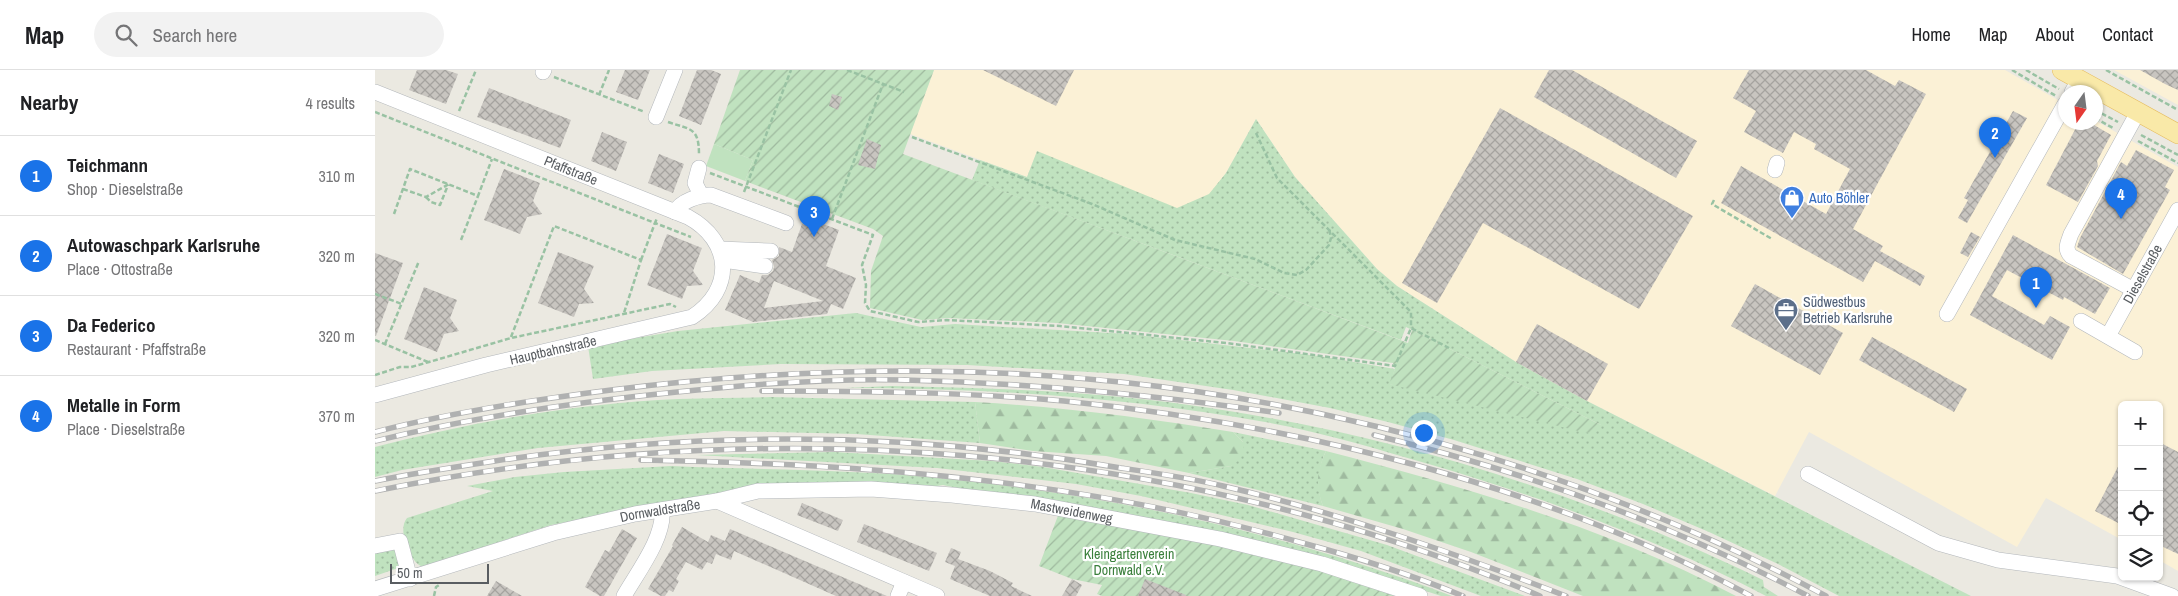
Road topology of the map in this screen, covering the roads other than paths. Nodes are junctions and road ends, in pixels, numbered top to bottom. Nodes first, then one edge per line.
1 (675, 70) edge
2 (2062, 70) edge
3 (2067, 85) edge
4 (375, 92) edge
5 (2103, 102) edge
6 (2138, 112) junction
7 (2058, 113) edge
8 (656, 117) road end
9 (2178, 134) edge
10 (699, 168) road end
11 (701, 195) junction
12 (2178, 210) edge
13 (675, 212) junction
14 (786, 223) dead end
15 (771, 250) dead end
16 (721, 255) junction
17 (765, 266) dead end
18 (2134, 290) junction
19 (1947, 314) dead end
20 (2081, 322) dead end
21 (2108, 336) junction
22 (2135, 352) dead end
23 (375, 395) edge
24 (1809, 474) dead end
25 (717, 501) junction
26 (662, 510) junction
27 (375, 546) edge
28 (410, 579) junction
29 (375, 589) edge
30 (901, 589) edge
31 (624, 596) edge
32 (937, 596) edge
33 (1420, 596) edge
34 (2172, 596) edge

1 - 8 street
2 - 3 main road
4 - 13 street, Pfaffstraße
5 - 6 main road
6 - 9 main road
6 - 18 street
7 - 19 street
10 - 11 street
11 - 13 street
11 - 14 street
12 - 18 street, Dieselstraße
13 - 16 street, Pfaffstraße
15 - 16 street
16 - 17 street
16 - 23 street, Hauptbahnstraße
18 - 21 street, Dieselstraße
20 - 21 street
21 - 22 street
24 - 34 street
25 - 26 street, Dornwaldstraße
25 - 30 street, Dornwaldstraße
25 - 33 street, Mastweidenweg
26 - 28 street, Dornwaldstraße
26 - 31 street
27 - 28 street
28 - 29 street, Dornwaldstraße
30 - 32 street, Dornwaldstraße

